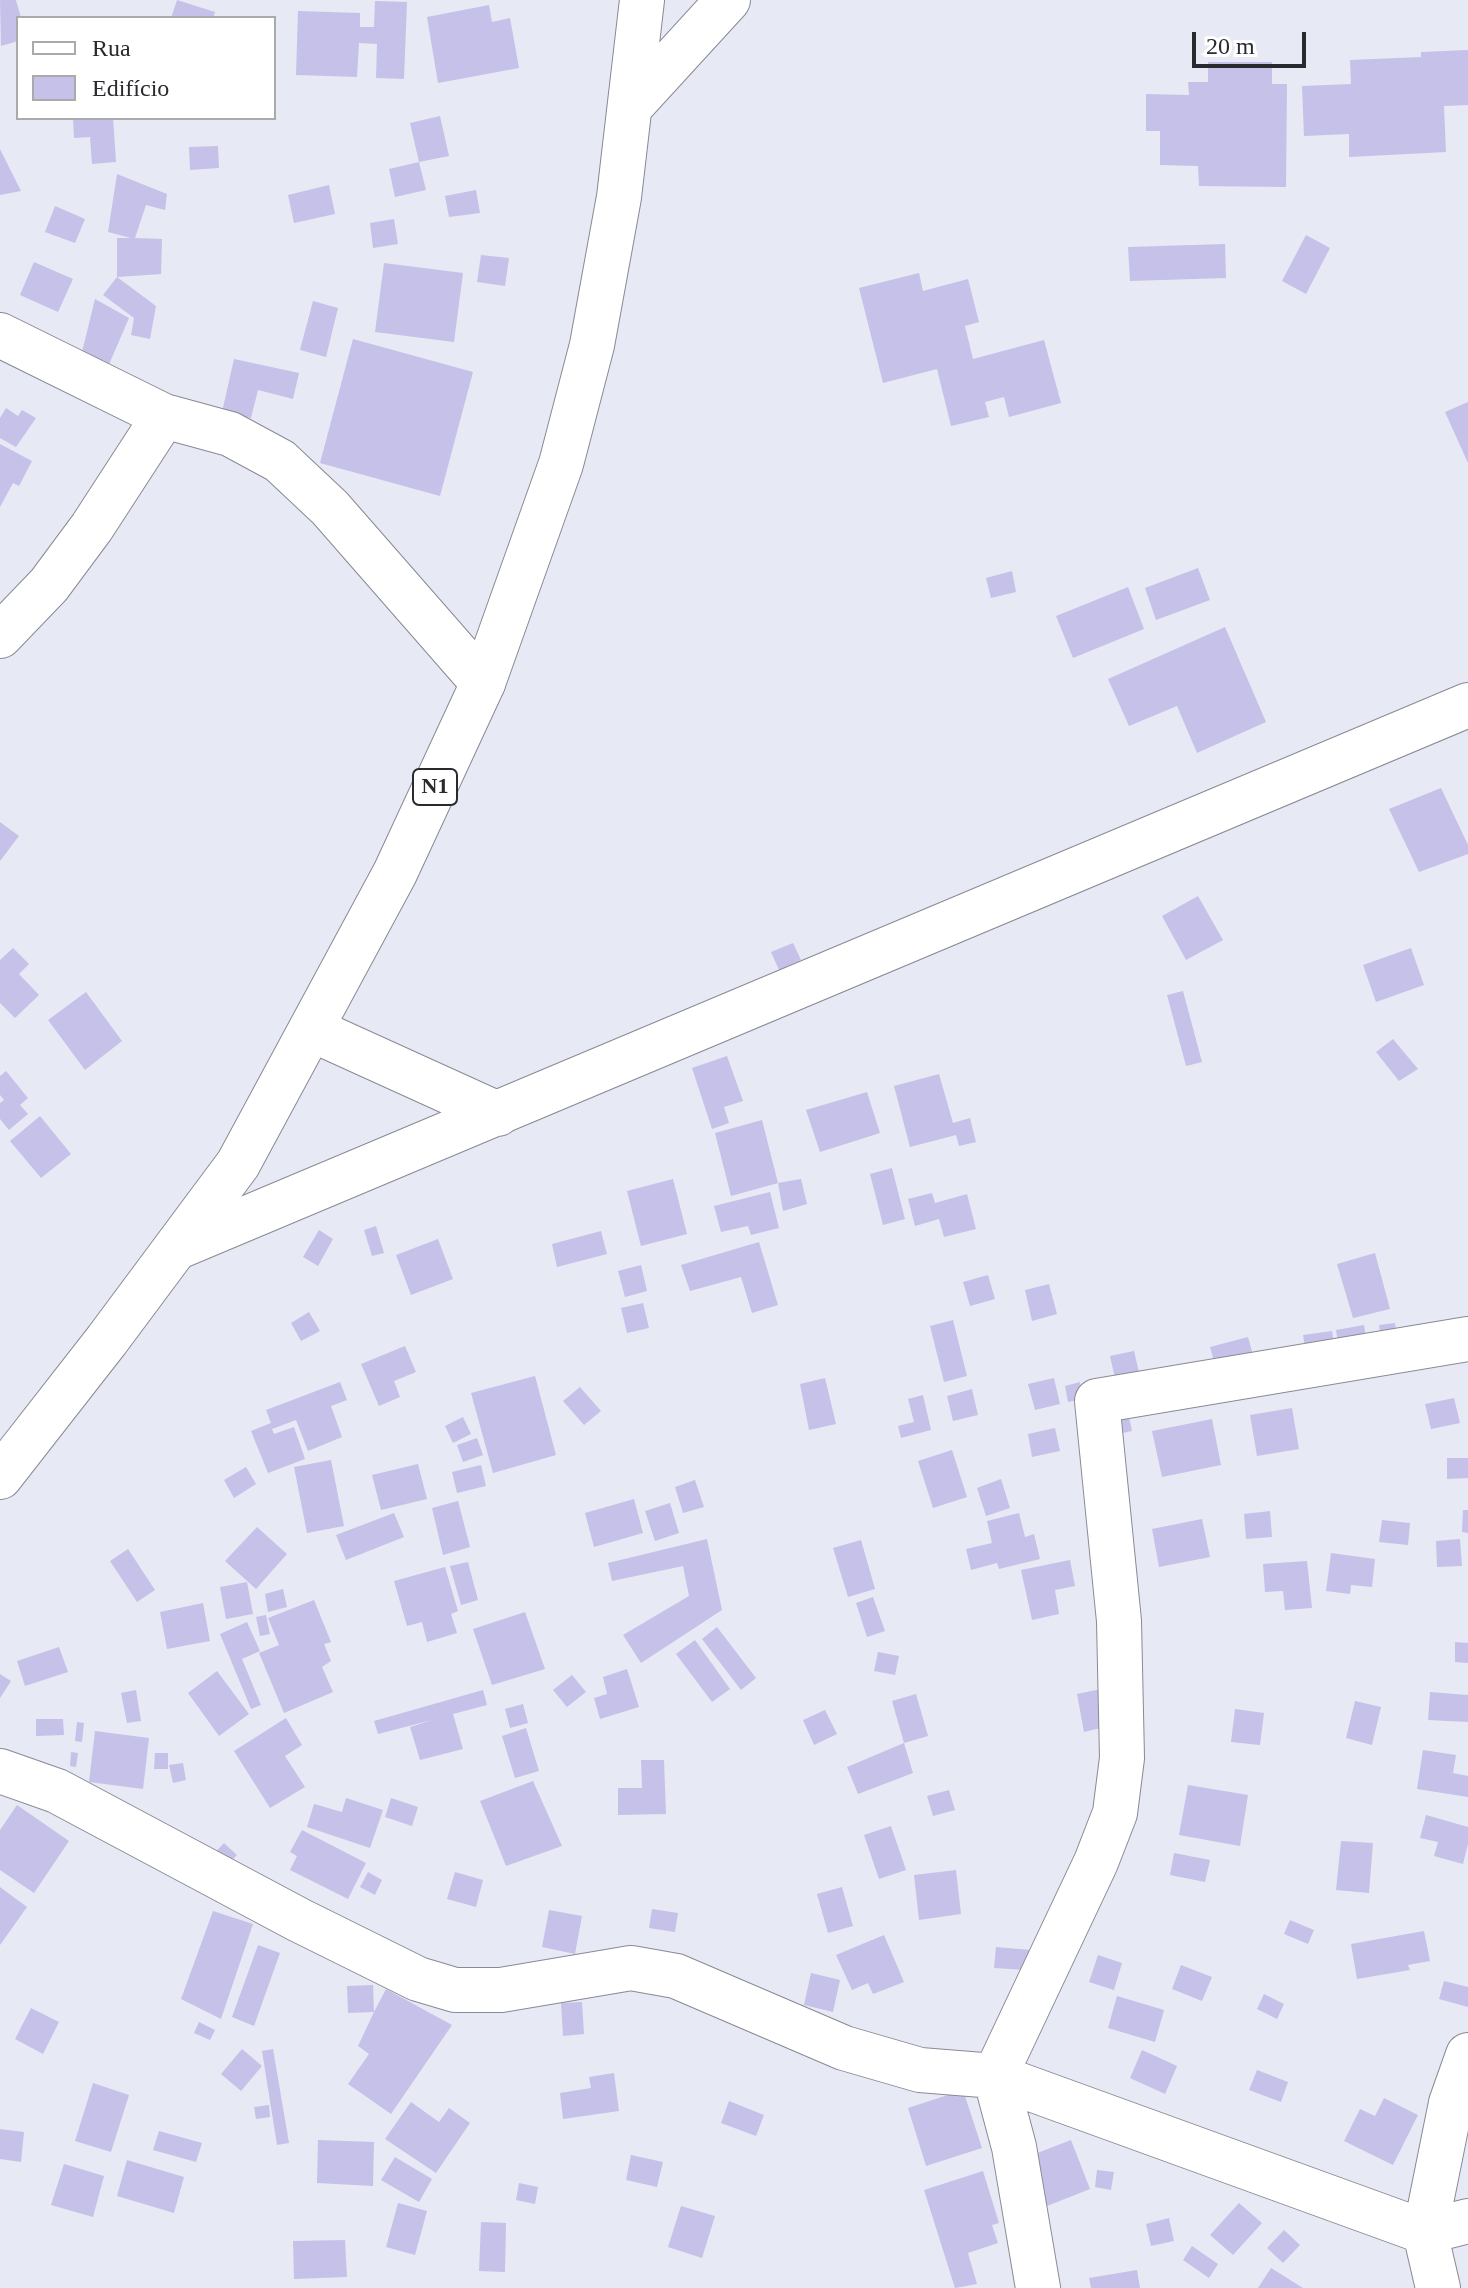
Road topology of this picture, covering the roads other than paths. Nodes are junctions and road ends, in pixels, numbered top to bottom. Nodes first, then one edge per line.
1 (642, 0) edge
2 (728, 0) edge
3 (630, 107) junction
4 (0, 335) edge
5 (164, 416) junction
6 (0, 636) edge
7 (483, 683) junction
8 (1468, 705) edge
9 (313, 1030) junction
10 (498, 1114) junction
11 (178, 1247) junction
12 (1468, 1339) edge
13 (0, 1477) edge
14 (0, 1771) edge
15 (1468, 2055) edge
16 (995, 2076) junction
17 (1468, 2221) edge
18 (1425, 2232) junction
19 (1038, 2288) edge
20 (1438, 2288) edge

1 - 3 main road, N1
2 - 3 main road
3 - 7 main road, N1
4 - 5 main road
5 - 6 main road
5 - 7 main road
7 - 9 main road, N1
8 - 10 main road
9 - 10 main road
9 - 11 main road, N1
10 - 11 main road
11 - 13 main road, N1
12 - 16 main road
14 - 16 main road
15 - 18 main road
16 - 18 main road
16 - 19 main road
17 - 18 main road
18 - 20 main road

